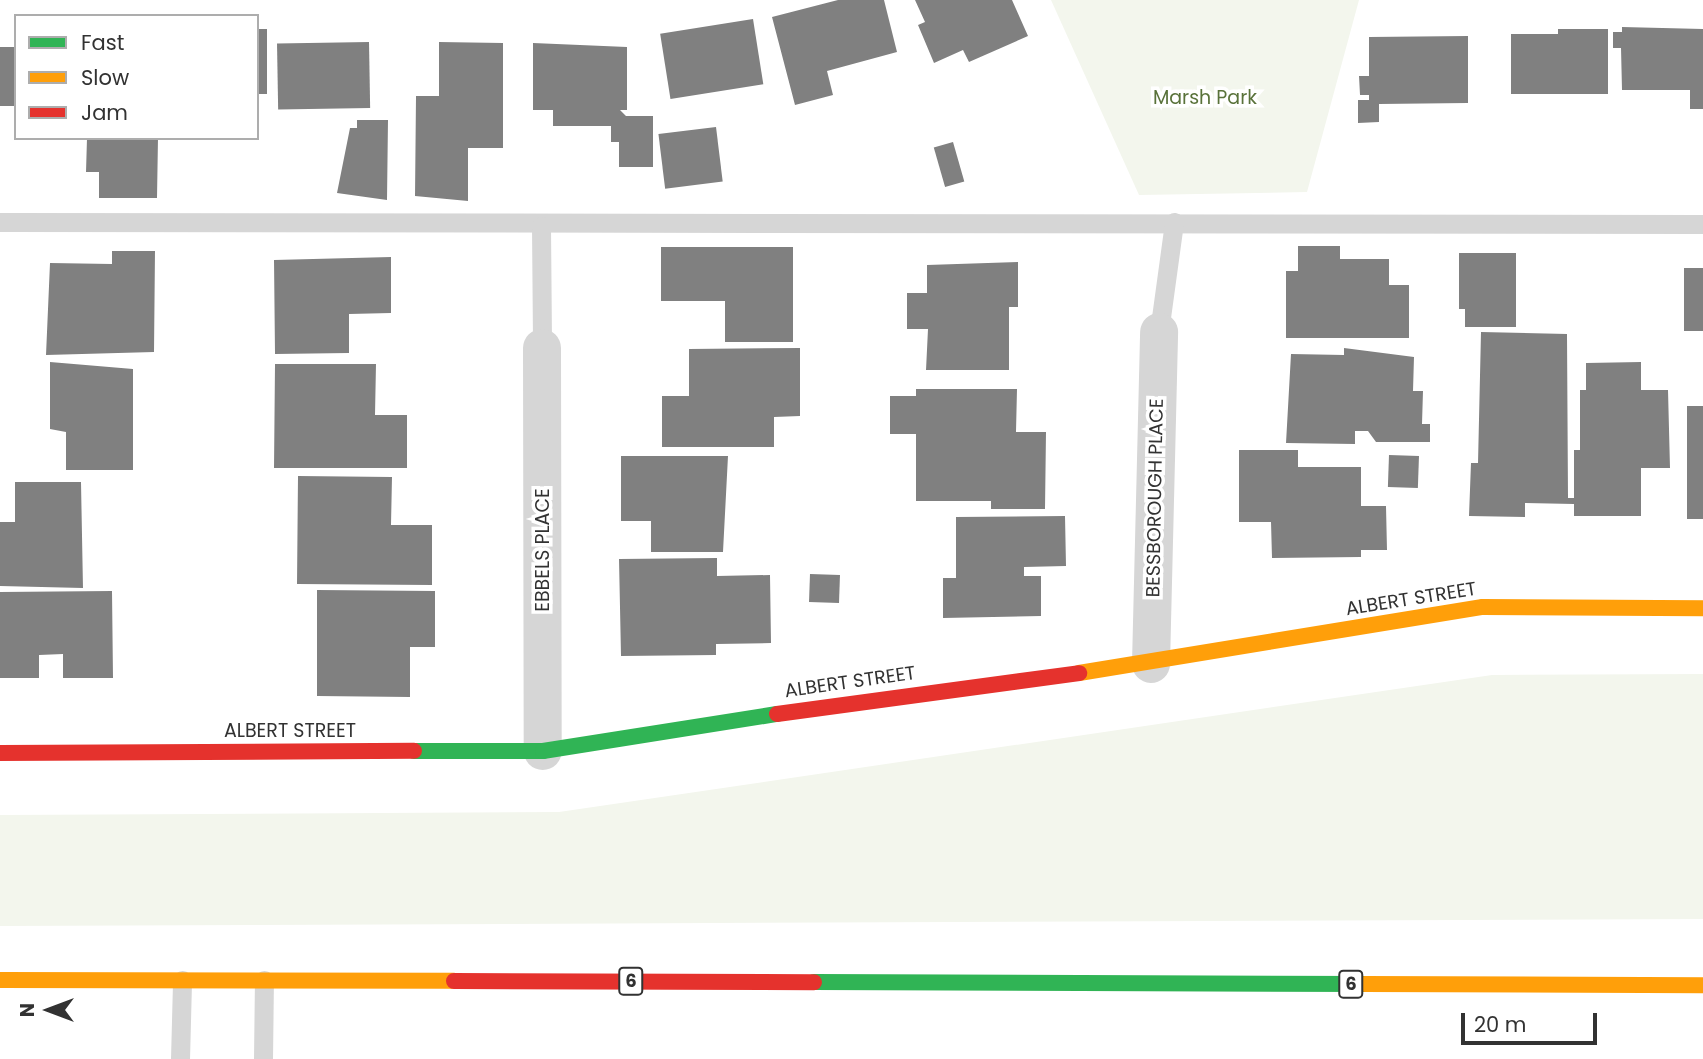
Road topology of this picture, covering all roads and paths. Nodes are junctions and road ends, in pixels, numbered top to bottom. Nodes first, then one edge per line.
1 (0, 222) edge
2 (1174, 222) junction
3 (1703, 224) edge
4 (541, 226) junction
5 (1159, 332) joint
6 (542, 348) joint
7 (1703, 608) edge
8 (1151, 664) junction
9 (543, 751) junction
10 (0, 753) edge
11 (0, 980) edge
12 (182, 980) junction
13 (264, 980) junction
14 (1703, 985) edge
15 (180, 1059) edge
16 (263, 1059) edge

1 - 4 lane
2 - 3 lane
2 - 4 lane
2 - 5 lane
4 - 6 lane
5 - 8 street, BESSBOROUGH PLACE
6 - 9 street, EBBELS PLACE
7 - 8 street, ALBERT STREET
8 - 9 street, ALBERT STREET
9 - 10 street, ALBERT STREET
11 - 12 street, 6
12 - 13 street, 6
12 - 15 lane
13 - 14 street, 6
13 - 16 lane

